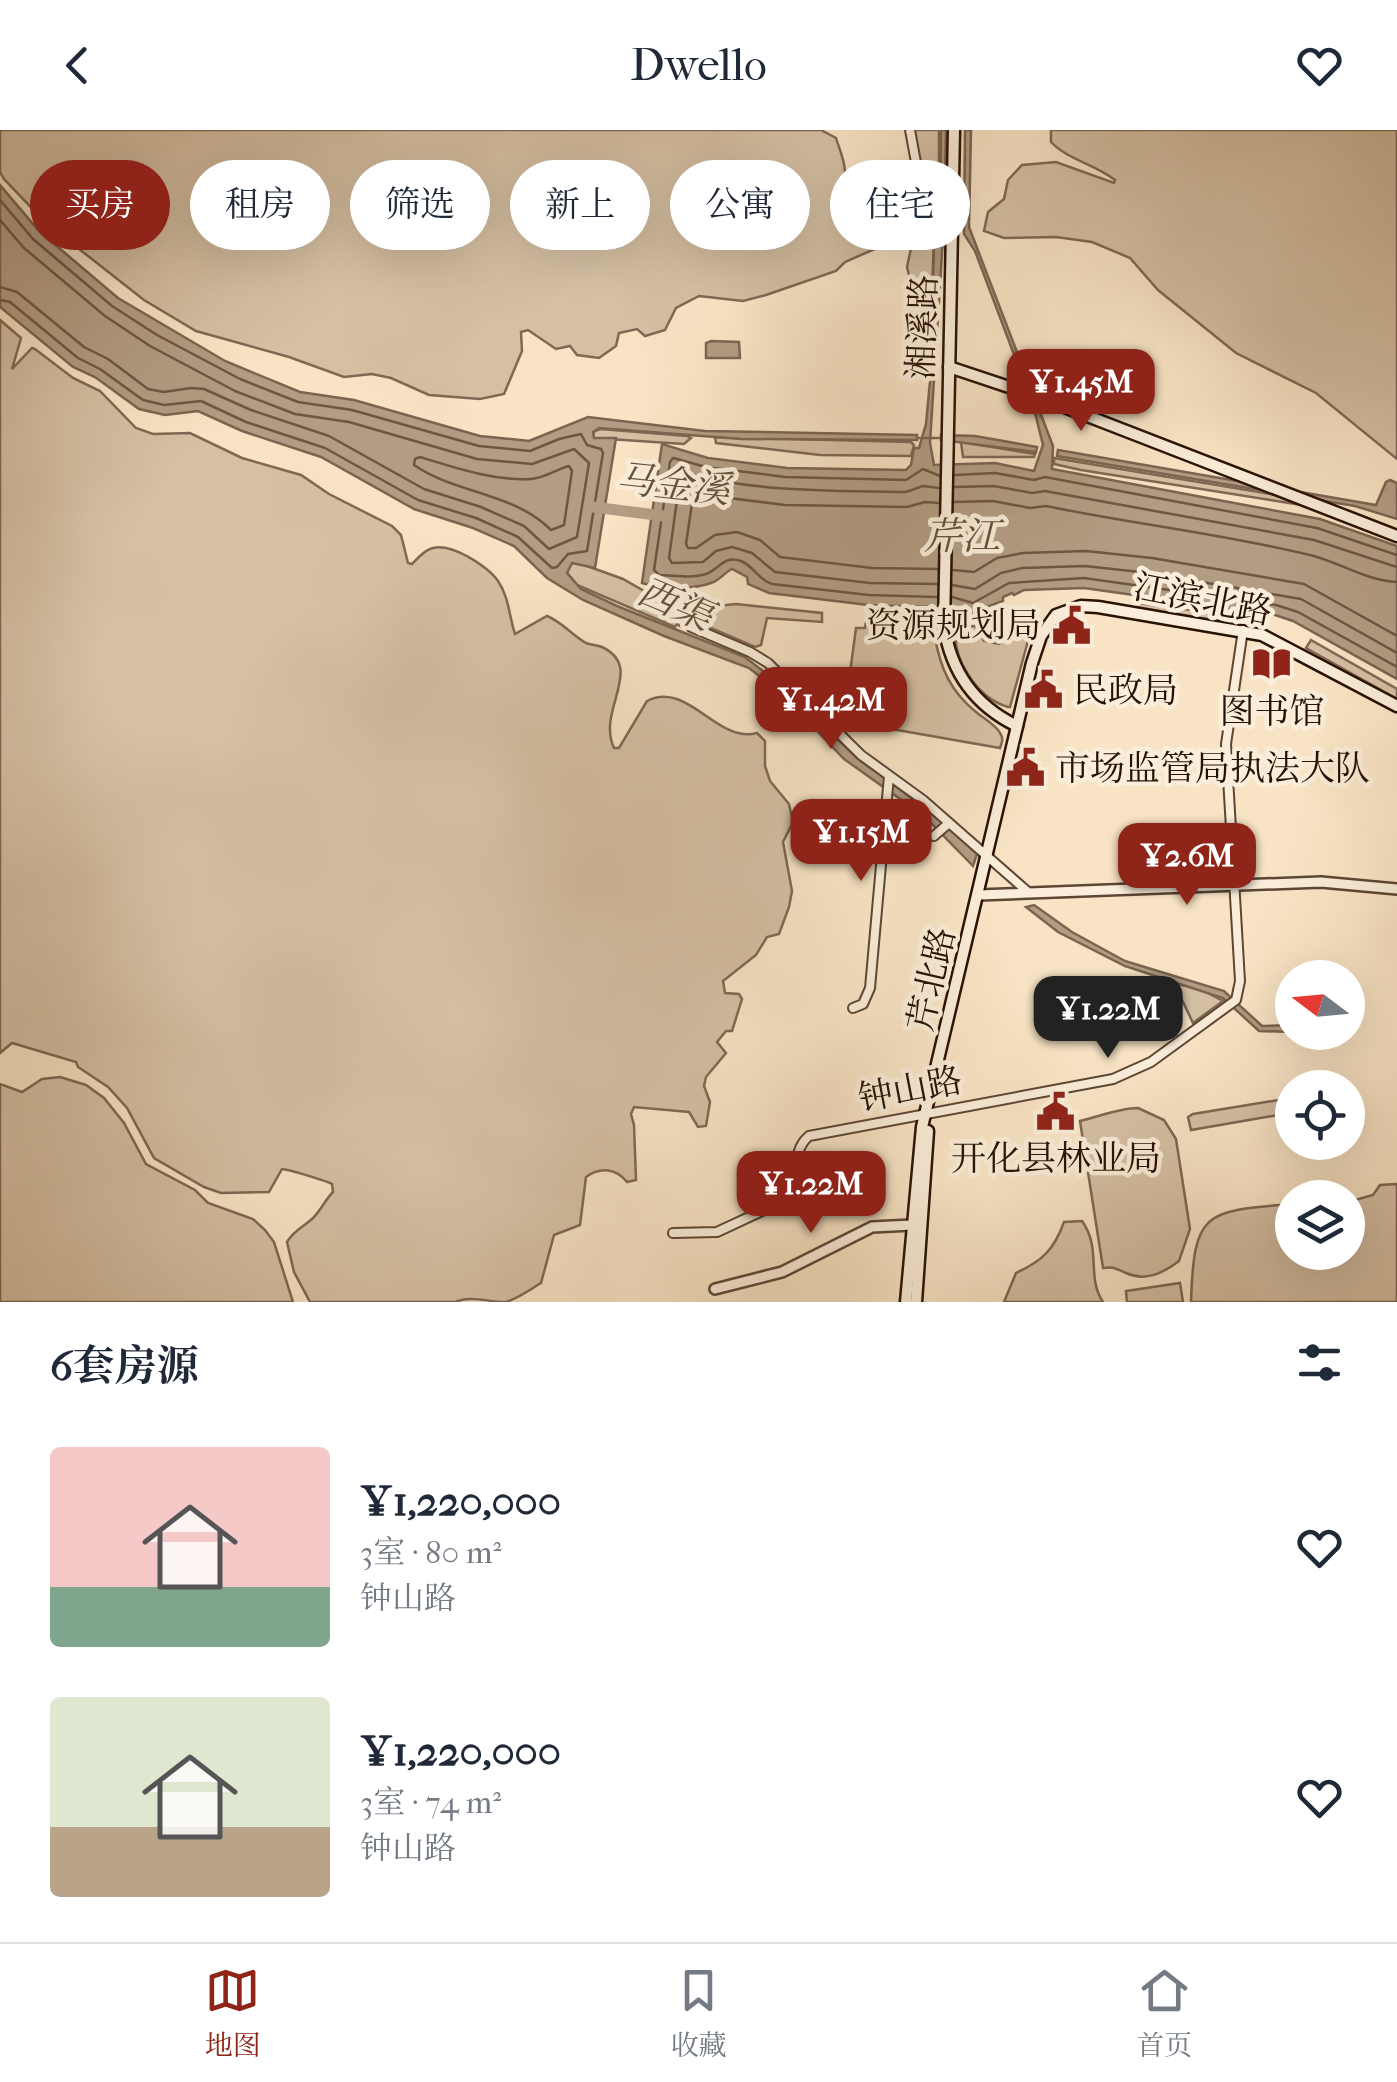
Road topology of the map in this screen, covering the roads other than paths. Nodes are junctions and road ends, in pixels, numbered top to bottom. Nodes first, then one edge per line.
1 (910, 130) edge
2 (954, 130) edge
3 (916, 160) edge
4 (954, 160) edge
5 (953, 250) edge
6 (949, 367) junction
7 (1397, 536) edge
8 (1047, 623) joint
9 (691, 627) dead end
10 (1243, 630) junction
11 (1397, 706) edge
12 (1017, 726) junction
13 (889, 776) junction
14 (949, 822) junction
15 (934, 836) dead end
16 (987, 855) junction
17 (1234, 886) junction
18 (1397, 888) edge
19 (1028, 892) junction
20 (979, 896) junction
21 (853, 1008) dead end
22 (927, 1115) junction
23 (912, 1225) junction
24 (673, 1233) dead end
25 (915, 1248) junction
26 (716, 1290) dead end
27 (906, 1302) edge
28 (916, 1302) edge

1 - 3 street
2 - 4 main road, 湘溪路
5 - 6 main road, 湘溪路
6 - 7 main road
6 - 12 main road, 湘溪路
8 - 10 main road, 江滨北路
8 - 12 main road, 芹北路
9 - 13 street
10 - 11 main road, 江滨北路
10 - 17 street, 钟山路
12 - 16 main road, 芹北路
13 - 14 street
13 - 21 street
14 - 15 street
14 - 16 street
16 - 19 street
16 - 20 main road, 芹北路
17 - 18 street
17 - 19 street
17 - 22 street, 钟山路
19 - 20 street
20 - 22 main road, 芹北路
22 - 23 main road, 芹北路
22 - 24 street, 钟山路
22 - 25 main road, 芹北路
23 - 25 main road, 芹北路
23 - 26 street
25 - 27 main road, 芹北路
25 - 28 main road, 芹北路

